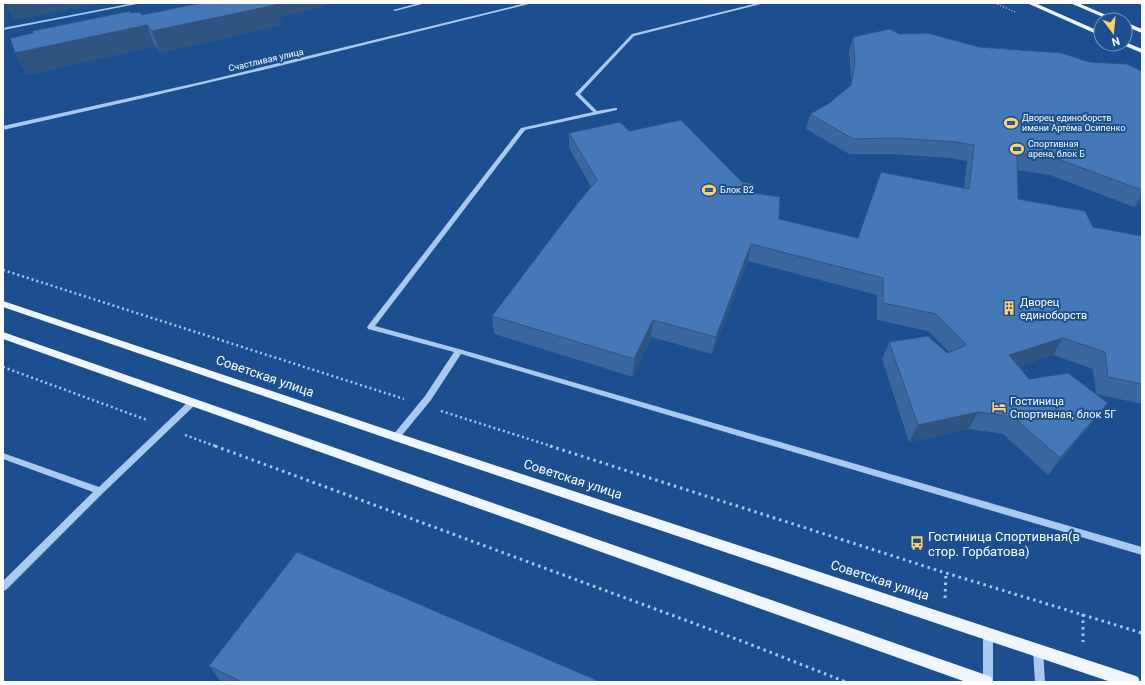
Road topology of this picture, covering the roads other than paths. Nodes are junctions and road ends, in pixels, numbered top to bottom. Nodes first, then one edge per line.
1 (140, 3) edge
2 (424, 3) edge
3 (531, 3) edge
4 (764, 3) edge
5 (1030, 3) edge
6 (1073, 3) edge
7 (395, 10) dead end
8 (1095, 12) edge
9 (3, 29) edge
10 (1093, 31) edge
11 (615, 109) dead end
12 (596, 113) junction
13 (3, 128) edge
14 (3, 304) edge
15 (3, 335) edge
16 (459, 351) junction
17 (193, 402) junction
18 (396, 437) junction
19 (3, 456) edge
20 (100, 491) junction
21 (1142, 551) edge
22 (3, 587) edge
23 (988, 634) junction
24 (1038, 650) junction
25 (987, 682) edge
26 (1040, 682) edge
27 (1133, 682) edge

1 - 9 street
2 - 7 street
3 - 13 street, Счастливая улица
4 - 12 street
5 - 10 main road
6 - 8 main road
11 - 12 street
12 - 16 street
14 - 18 main road, Советская улица
15 - 17 main road
16 - 18 street
16 - 21 street
17 - 20 street
17 - 25 main road
18 - 23 main road, Советская улица
19 - 20 street
20 - 22 street
23 - 24 main road, Советская улица
23 - 25 street
24 - 26 street
24 - 27 main road, Советская улица

